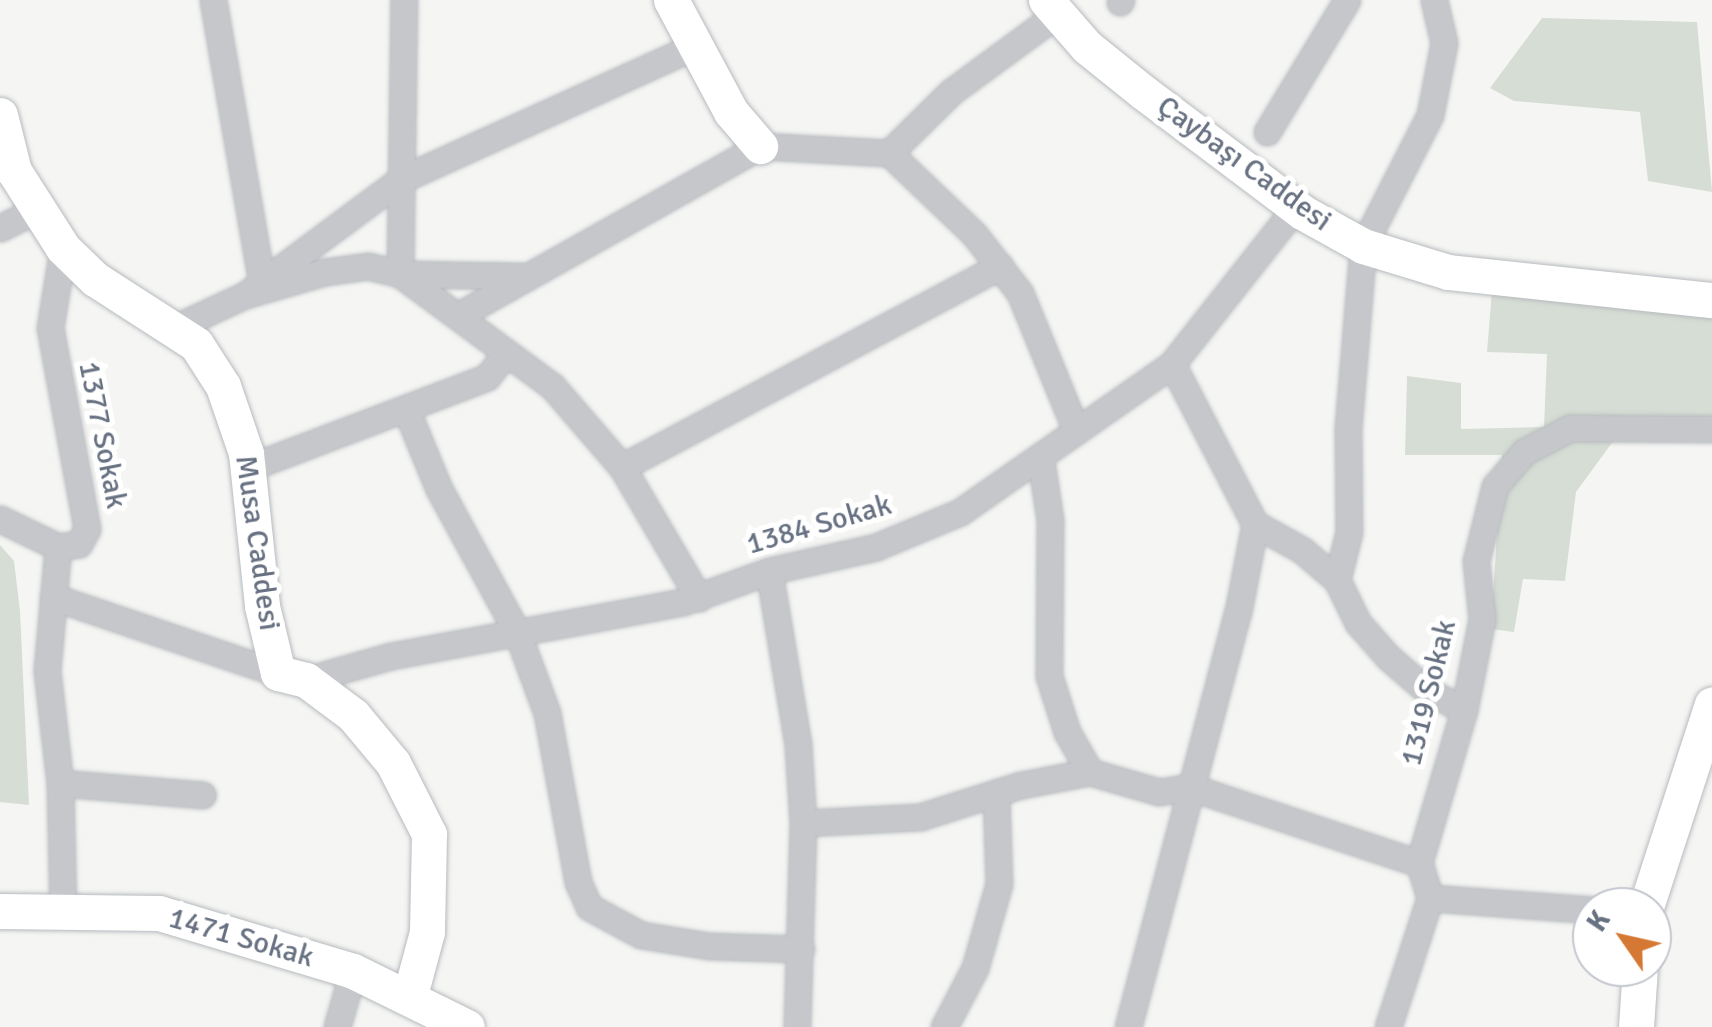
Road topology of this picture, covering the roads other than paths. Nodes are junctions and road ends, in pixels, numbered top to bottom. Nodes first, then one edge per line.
1 (213, 0) edge
2 (404, 0) edge
3 (671, 0) edge
4 (1348, 0) edge
5 (1434, 0) edge
6 (1052, 7) edge
7 (696, 46) junction
8 (0, 115) edge
9 (1268, 132) dead end
10 (760, 146) junction
11 (889, 153) junction
12 (400, 180) junction
13 (1296, 207) junction
14 (38, 209) junction
15 (0, 228) edge
16 (1364, 246) junction
17 (63, 248) junction
18 (1000, 266) junction
19 (400, 274) junction
20 (527, 276) junction
21 (254, 290) junction
22 (1712, 300) edge
23 (461, 314) junction
24 (172, 329) junction
25 (506, 355) junction
26 (1172, 364) junction
27 (406, 409) junction
28 (1712, 429) edge
29 (1076, 430) junction
30 (1041, 461) junction
31 (622, 467) junction
32 (248, 468) junction
33 (0, 519) edge
34 (1255, 524) junction
35 (58, 548) junction
36 (769, 571) junction
37 (1337, 580) junction
38 (54, 598) junction
39 (699, 598) junction
40 (517, 632) junction
41 (292, 677) junction
42 (1712, 704) edge
43 (1464, 710) junction
44 (1090, 772) junction
45 (60, 783) junction
46 (1190, 787) junction
47 (996, 793) junction
48 (202, 795) dead end
49 (803, 822) junction
50 (1420, 862) junction
51 (1653, 887) edge
52 (1430, 898) junction
53 (1572, 909) edge
54 (0, 911) edge
55 (63, 914) junction
56 (801, 949) junction
57 (354, 971) junction
58 (1639, 987) edge
59 (410, 995) junction
60 (336, 1027) edge
61 (467, 1027) edge
62 (797, 1027) edge
63 (944, 1027) edge
64 (1128, 1027) edge
65 (1388, 1027) edge
66 (1636, 1027) edge

1 - 21 street
2 - 12 street
3 - 7 street
4 - 9 street
5 - 16 street
6 - 11 street
6 - 13 street, Çaybaşı Caddesi
7 - 10 street
7 - 12 street
8 - 14 street, Musa Caddesi
10 - 11 street
10 - 20 street
11 - 18 street
12 - 19 street
12 - 21 street
13 - 16 street, Çaybaşı Caddesi
13 - 26 street, 1384 Sokak
14 - 15 street
14 - 17 street, Musa Caddesi
16 - 22 street, Çaybaşı Caddesi
16 - 37 street
17 - 24 street, Musa Caddesi
17 - 35 street, 1377 Sokak
18 - 29 street
18 - 31 street
19 - 20 street
19 - 21 street
19 - 23 street
20 - 23 street
21 - 24 street
23 - 25 street
24 - 32 street, Musa Caddesi
25 - 27 street
25 - 31 street
26 - 29 street, 1384 Sokak
26 - 34 street
27 - 32 street
27 - 40 street
28 - 43 street, 1319 Sokak
29 - 30 street, 1384 Sokak
30 - 36 street, 1384 Sokak
30 - 44 street
31 - 39 street
32 - 41 street, Musa Caddesi
33 - 35 street
34 - 37 street
34 - 46 street
35 - 38 street
36 - 39 street, 1384 Sokak
36 - 49 street
37 - 43 street
38 - 41 street
38 - 45 street
39 - 40 street, 1384 Sokak
40 - 41 street, 1384 Sokak
40 - 56 street
41 - 59 street
42 - 51 street
43 - 50 street, 1319 Sokak
44 - 46 street
44 - 47 street
45 - 48 street
45 - 55 street
46 - 50 street
46 - 64 street
47 - 49 street
47 - 63 street
49 - 56 street
50 - 52 street
52 - 53 street
52 - 65 street
54 - 55 street, 1471 Sokak
55 - 57 street, 1471 Sokak
56 - 62 street
57 - 59 street, 1471 Sokak
57 - 60 street
58 - 66 street
59 - 61 street, 1471 Sokak

